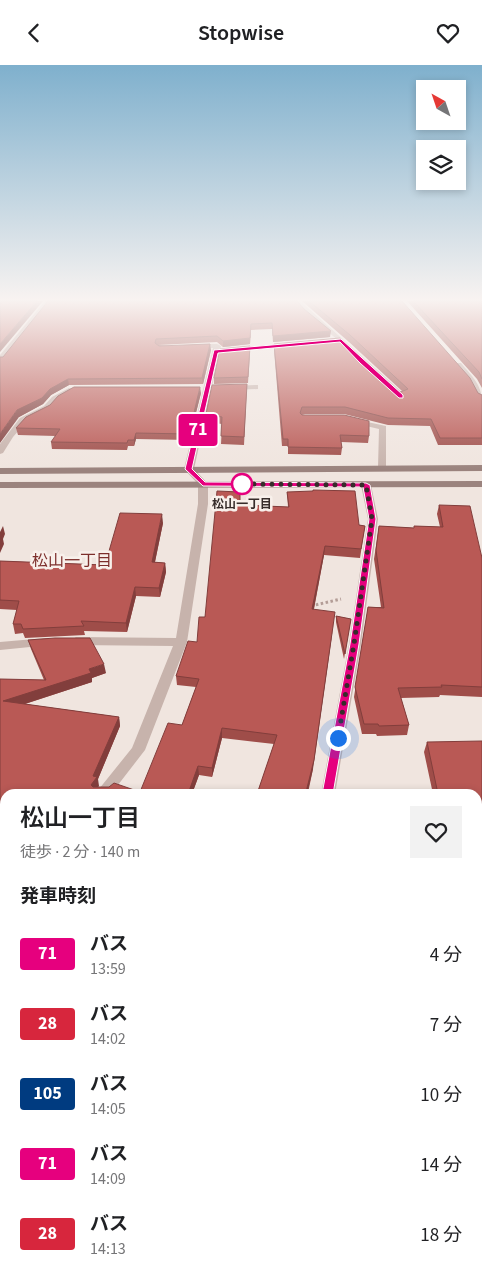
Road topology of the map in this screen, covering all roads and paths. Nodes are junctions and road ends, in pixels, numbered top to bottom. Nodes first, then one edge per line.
1 (214, 358) edge
2 (358, 358) edge
3 (454, 360) edge
4 (255, 387) dead end
5 (79, 389) edge
6 (216, 389) edge
7 (226, 389) edge
8 (197, 390) edge
9 (207, 390) junction
10 (401, 396) edge
11 (482, 399) edge
12 (344, 418) edge
13 (0, 451) edge
14 (383, 468) junction
15 (482, 468) edge
16 (189, 469) junction
17 (0, 471) edge
18 (203, 484) junction
19 (482, 484) edge
20 (0, 485) edge
21 (366, 485) junction
22 (361, 594) junction
23 (305, 608) edge
24 (181, 642) junction
25 (0, 646) edge
26 (106, 789) edge
27 (329, 789) edge

1 - 9 street
2 - 10 street
3 - 11 street
4 - 7 street
5 - 13 street
6 - 9 street
8 - 9 street
9 - 16 street
12 - 14 street
14 - 15 street
14 - 16 street
16 - 17 street
16 - 18 street
18 - 20 street
18 - 21 street
18 - 24 street
19 - 21 street
21 - 22 street
22 - 23 path
22 - 27 street
24 - 25 street
24 - 26 street

